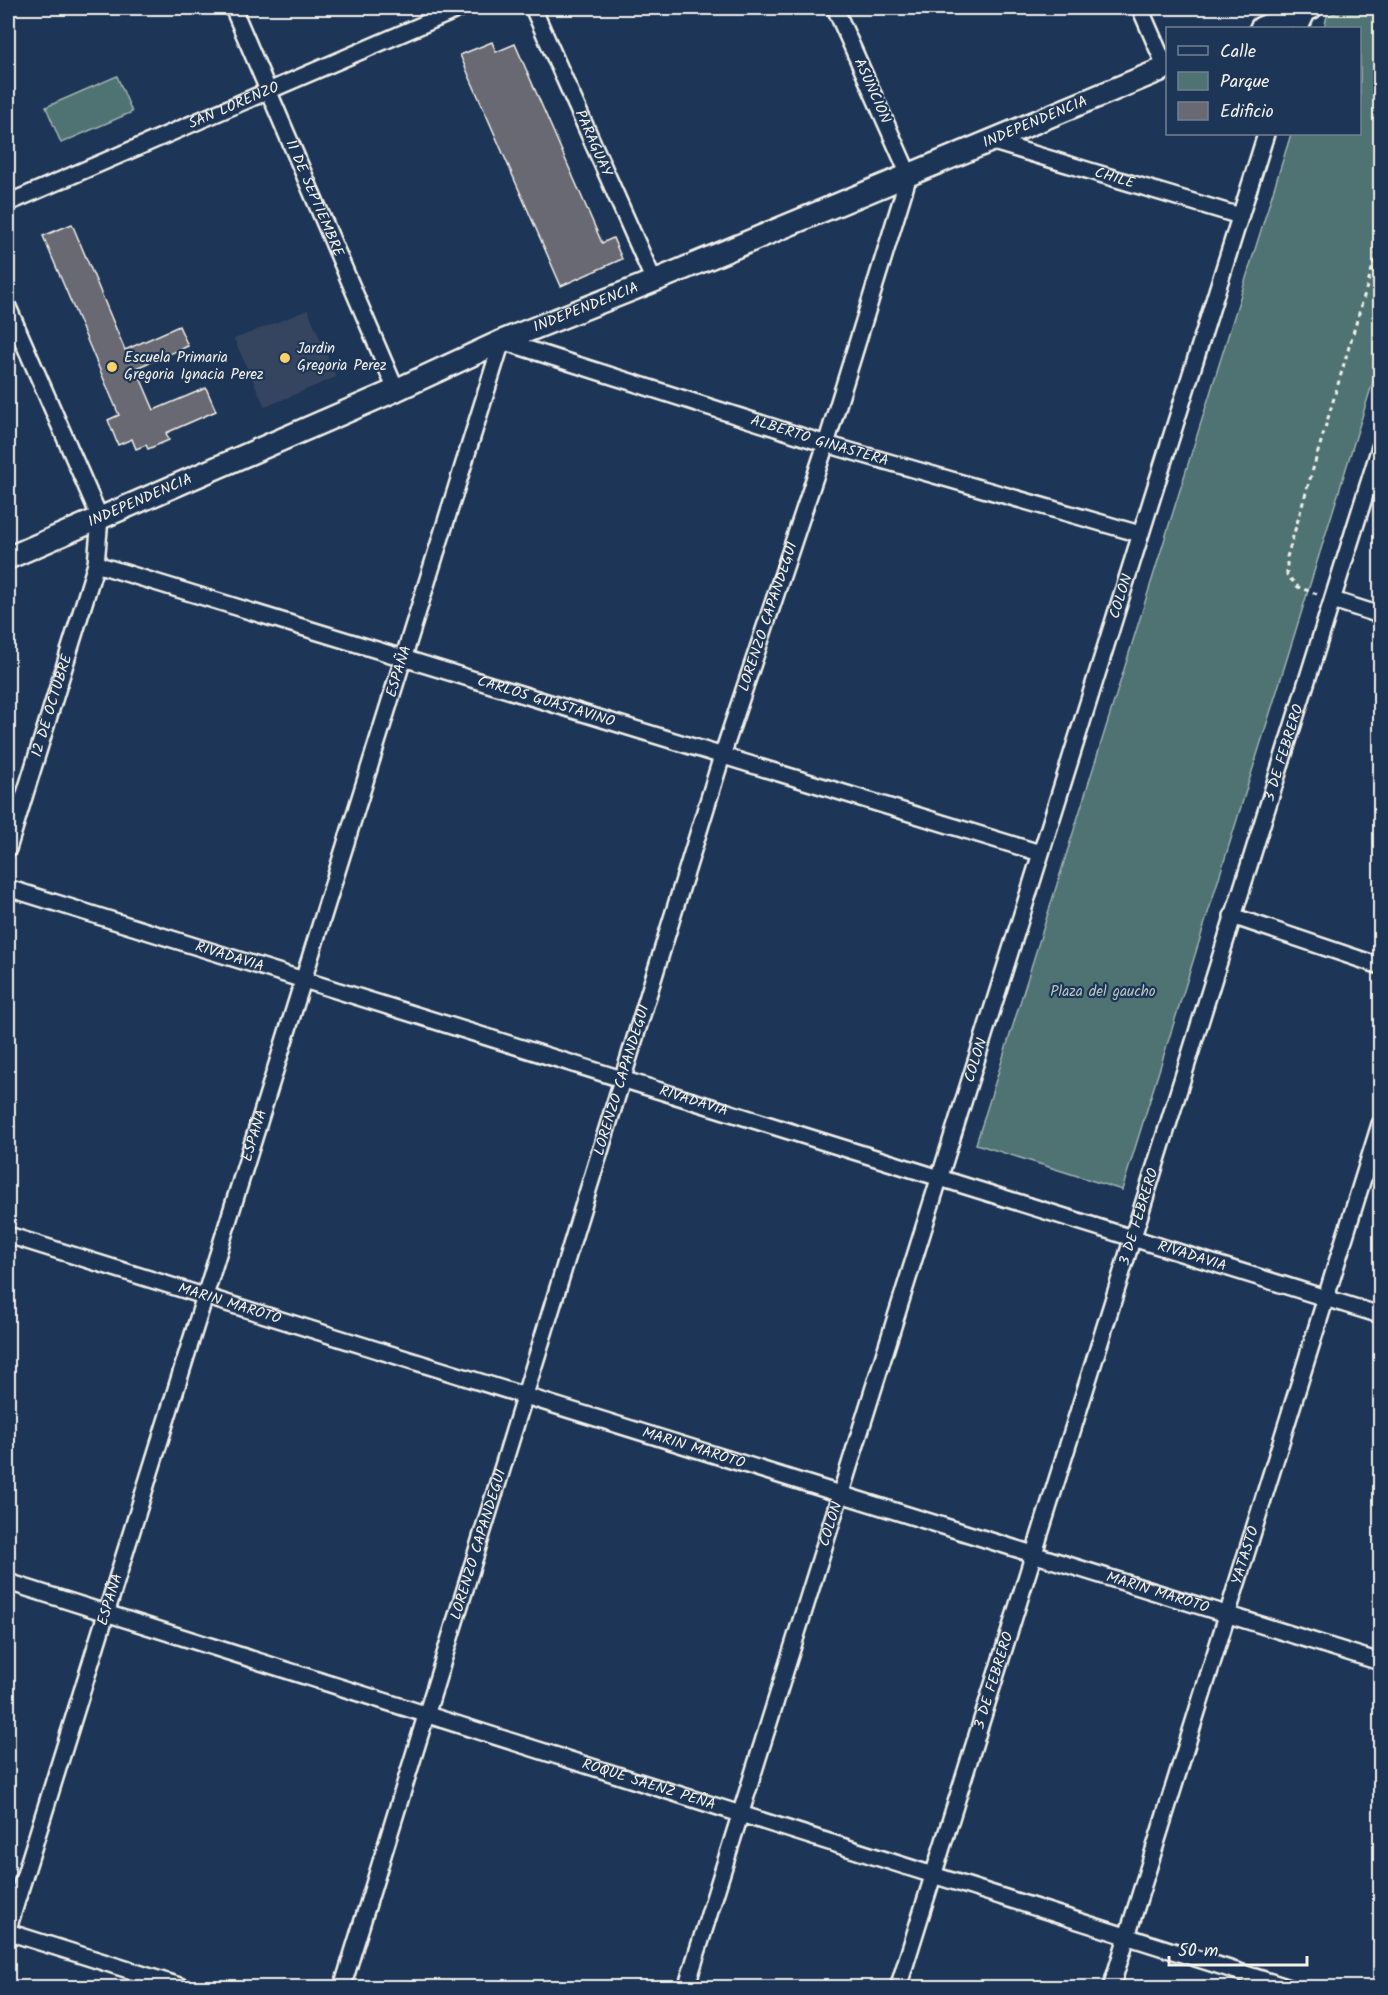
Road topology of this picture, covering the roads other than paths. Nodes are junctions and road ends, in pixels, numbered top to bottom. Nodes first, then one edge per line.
1 (233, 8) edge
2 (461, 8) edge
3 (533, 8) edge
4 (835, 8) edge
5 (1140, 8) edge
6 (1310, 8) edge
7 (1263, 27) edge
8 (1300, 27) edge
9 (1166, 66) edge
10 (1166, 68) edge
11 (269, 91) junction
12 (1266, 135) edge
13 (990, 141) junction
14 (909, 175) junction
15 (8, 203) edge
16 (1240, 216) junction
17 (654, 281) junction
18 (8, 307) edge
19 (502, 342) junction
20 (396, 390) junction
21 (826, 444) junction
22 (1380, 447) edge
23 (100, 518) junction
24 (1140, 534) junction
25 (8, 558) edge
26 (96, 564) junction
27 (1333, 600) junction
28 (1380, 615) edge
29 (404, 658) junction
30 (722, 756) junction
31 (8, 849) edge
32 (1040, 853) junction
33 (8, 888) edge
34 (1232, 916) junction
35 (1380, 966) edge
36 (303, 980) junction
37 (622, 1079) junction
38 (1380, 1124) edge
39 (939, 1178) junction
40 (8, 1235) edge
41 (1132, 1238) junction
42 (205, 1296) junction
43 (1326, 1298) junction
44 (1380, 1315) edge
45 (524, 1396) junction
46 (840, 1494) junction
47 (1034, 1554) junction
48 (8, 1582) edge
49 (106, 1613) junction
50 (1227, 1615) junction
51 (1380, 1662) edge
52 (426, 1714) junction
53 (740, 1814) junction
54 (933, 1875) junction
55 (8, 1930) edge
56 (1127, 1936) junction
57 (186, 1988) edge
58 (342, 1988) edge
59 (686, 1988) edge
60 (898, 1988) edge
61 (1111, 1988) edge
62 (1290, 1988) edge

1 - 11 street, 11 DE SEPTIEMBRE
2 - 11 street, SAN LORENZO
3 - 17 street, PARAGUAY
4 - 14 street, ASUNCION
5 - 9 street
6 - 7 main road
6 - 8 street
10 - 13 main road, INDEPENDENCIA
11 - 15 street, SAN LORENZO
11 - 20 street, 11 DE SEPTIEMBRE
12 - 16 street, COLON
13 - 14 main road, INDEPENDENCIA
13 - 16 street, CHILE
14 - 17 main road, INDEPENDENCIA
14 - 21 street, LORENZO CAPANDEGUI
16 - 24 street, COLON
17 - 19 main road, INDEPENDENCIA
18 - 23 street
19 - 20 main road, INDEPENDENCIA
19 - 21 street, ALBERTO GINASTERA
19 - 29 street, ESPAÑA
20 - 23 main road, INDEPENDENCIA
21 - 24 street, ALBERTO GINASTERA
21 - 30 street, LORENZO CAPANDEGUI
22 - 27 street, 3 DE FEBRERO
23 - 25 main road, INDEPENDENCIA
23 - 26 street
24 - 32 street, COLON
26 - 29 street, CARLOS GUASTAVINO
26 - 31 street, 12 DE OCTUBRE
27 - 28 street
27 - 34 street, 3 DE FEBRERO
29 - 30 street, CARLOS GUASTAVINO
29 - 36 street, ESPAÑA
30 - 32 street, CARLOS GUASTAVINO
30 - 37 street, LORENZO CAPANDEGUI
32 - 39 street, COLON
33 - 36 street, RIVADAVIA
34 - 35 street
34 - 41 street, 3 DE FEBRERO
36 - 37 street, RIVADAVIA
36 - 42 street, ESPAÑA
37 - 39 street, RIVADAVIA
37 - 45 street, LORENZO CAPANDEGUI
38 - 43 street, YATASTO
39 - 41 street, RIVADAVIA
39 - 46 street, COLON
40 - 42 street, MARIN MAROTO
41 - 43 street, RIVADAVIA
41 - 47 street, 3 DE FEBRERO
42 - 45 street, MARIN MAROTO
42 - 49 street, ESPAÑA
43 - 44 street, RIVADAVIA
43 - 50 street, YATASTO
45 - 46 street, MARIN MAROTO
45 - 52 street, LORENZO CAPANDEGUI
46 - 47 street, MARIN MAROTO
46 - 53 street, COLON
47 - 50 street, MARIN MAROTO
47 - 54 street, 3 DE FEBRERO
48 - 49 street, ROQUE SAENZ PEÑA
49 - 52 street, ROQUE SAENZ PEÑA
49 - 55 street, ESPAÑA
50 - 51 street, MARIN MAROTO
50 - 56 street, YATASTO
52 - 53 street, ROQUE SAENZ PEÑA
52 - 58 street, LORENZO CAPANDEGUI
53 - 54 street, ROQUE SAENZ PEÑA
53 - 59 street, COLON
54 - 56 street, ROQUE SAENZ PEÑA
54 - 60 street, 3 DE FEBRERO
55 - 57 street
56 - 61 street, YATASTO
56 - 62 street, ROQUE SAENZ PEÑA

